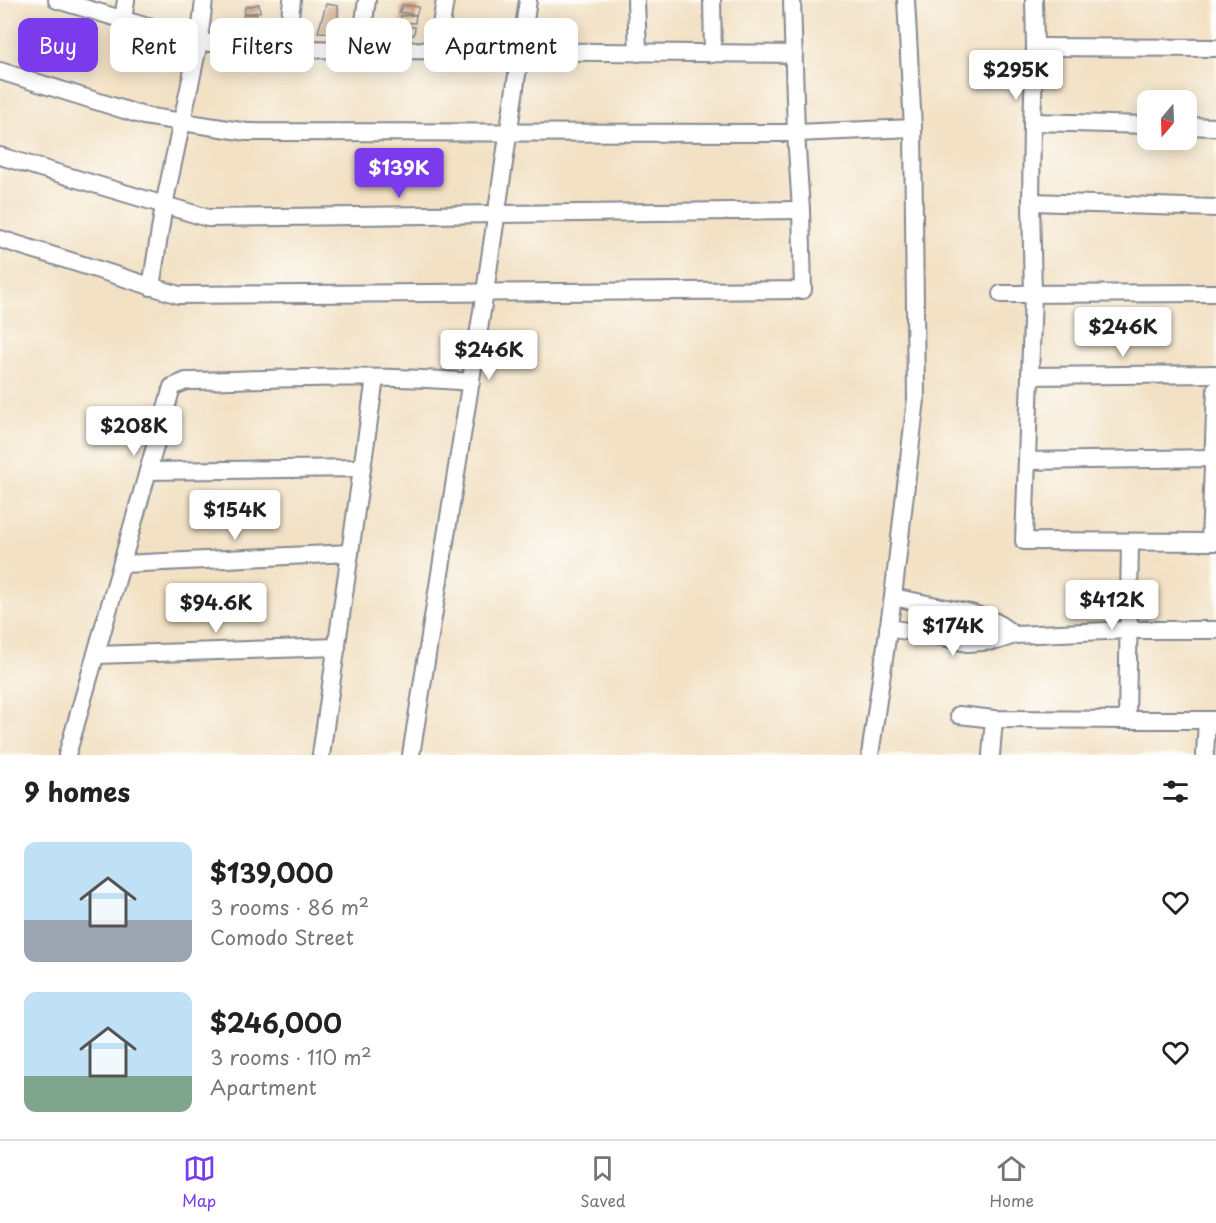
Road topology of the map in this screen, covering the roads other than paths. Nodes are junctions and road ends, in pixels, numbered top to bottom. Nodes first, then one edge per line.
1 (57, 0) edge
2 (126, 0) edge
3 (204, 0) edge
4 (292, 0) edge
5 (367, 0) edge
6 (445, 0) edge
7 (528, 0) edge
8 (636, 0) edge
9 (712, 0) edge
10 (792, 0) edge
11 (906, 0) edge
12 (1034, 0) edge
13 (116, 18) edge
14 (123, 18) edge
15 (290, 18) edge
16 (364, 18) edge
17 (442, 18) edge
18 (525, 18) edge
19 (199, 42) junction
20 (210, 43) edge
21 (1035, 47) junction
22 (1216, 48) edge
23 (578, 52) edge
24 (638, 53) junction
25 (713, 54) junction
26 (794, 54) junction
27 (0, 71) edge
28 (517, 72) edge
29 (182, 122) junction
30 (1032, 122) junction
31 (1137, 125) edge
32 (1197, 126) edge
33 (1216, 127) edge
34 (913, 128) junction
35 (508, 132) junction
36 (796, 133) junction
37 (0, 156) edge
38 (1031, 202) junction
39 (164, 205) junction
40 (1216, 208) edge
41 (801, 210) junction
42 (496, 214) junction
43 (0, 239) edge
44 (151, 287) junction
45 (485, 292) junction
46 (1216, 293) edge
47 (1000, 294) dead end
48 (1033, 294) junction
49 (1216, 374) edge
50 (1030, 376) junction
51 (375, 378) junction
52 (471, 382) junction
53 (1216, 390) edge
54 (1213, 458) junction
55 (1027, 460) junction
56 (362, 468) junction
57 (148, 471) junction
58 (1130, 542) junction
59 (1213, 542) edge
60 (350, 553) junction
61 (122, 564) junction
62 (893, 597) junction
63 (888, 628) junction
64 (1129, 630) junction
65 (1216, 630) edge
66 (1014, 635) junction
67 (337, 646) junction
68 (96, 655) junction
69 (959, 715) dead end
70 (994, 719) junction
71 (1127, 720) junction
72 (1211, 720) edge
73 (67, 755) edge
74 (321, 755) edge
75 (411, 755) edge
76 (870, 755) edge
77 (991, 755) edge
78 (1205, 755) edge

1 - 13 street
2 - 14 street
3 - 19 street
4 - 15 street
5 - 16 street
6 - 17 street
7 - 18 street
8 - 24 street
9 - 25 street
10 - 26 street
11 - 34 street
12 - 21 street
19 - 20 street
19 - 29 street
21 - 22 street
21 - 30 street
23 - 24 street
24 - 25 street
25 - 26 street
26 - 36 street
27 - 29 street
28 - 35 street
29 - 35 street
29 - 39 street
30 - 31 street
30 - 38 street
32 - 33 street
34 - 36 street
34 - 62 street
35 - 36 street
35 - 42 street
36 - 41 street
37 - 39 street
38 - 40 street
38 - 48 street
39 - 42 street
39 - 44 street
41 - 42 street
41 - 45 street
42 - 45 street
43 - 44 street
44 - 45 street
45 - 52 street
46 - 48 street
47 - 48 street
48 - 50 street
49 - 50 street
50 - 55 street
51 - 52 street
51 - 56 street
51 - 57 street
52 - 75 street
53 - 54 street
54 - 55 street
54 - 59 street
55 - 58 street
56 - 57 street
56 - 60 street
57 - 61 street
58 - 59 street
58 - 64 street
60 - 61 street
60 - 67 street
61 - 68 street
62 - 63 street
62 - 66 street
63 - 66 street
63 - 76 street
64 - 65 street
64 - 66 street
64 - 71 street
67 - 68 street
67 - 74 street
68 - 73 street
69 - 70 street
70 - 71 street
70 - 77 street
71 - 72 street
72 - 78 street

